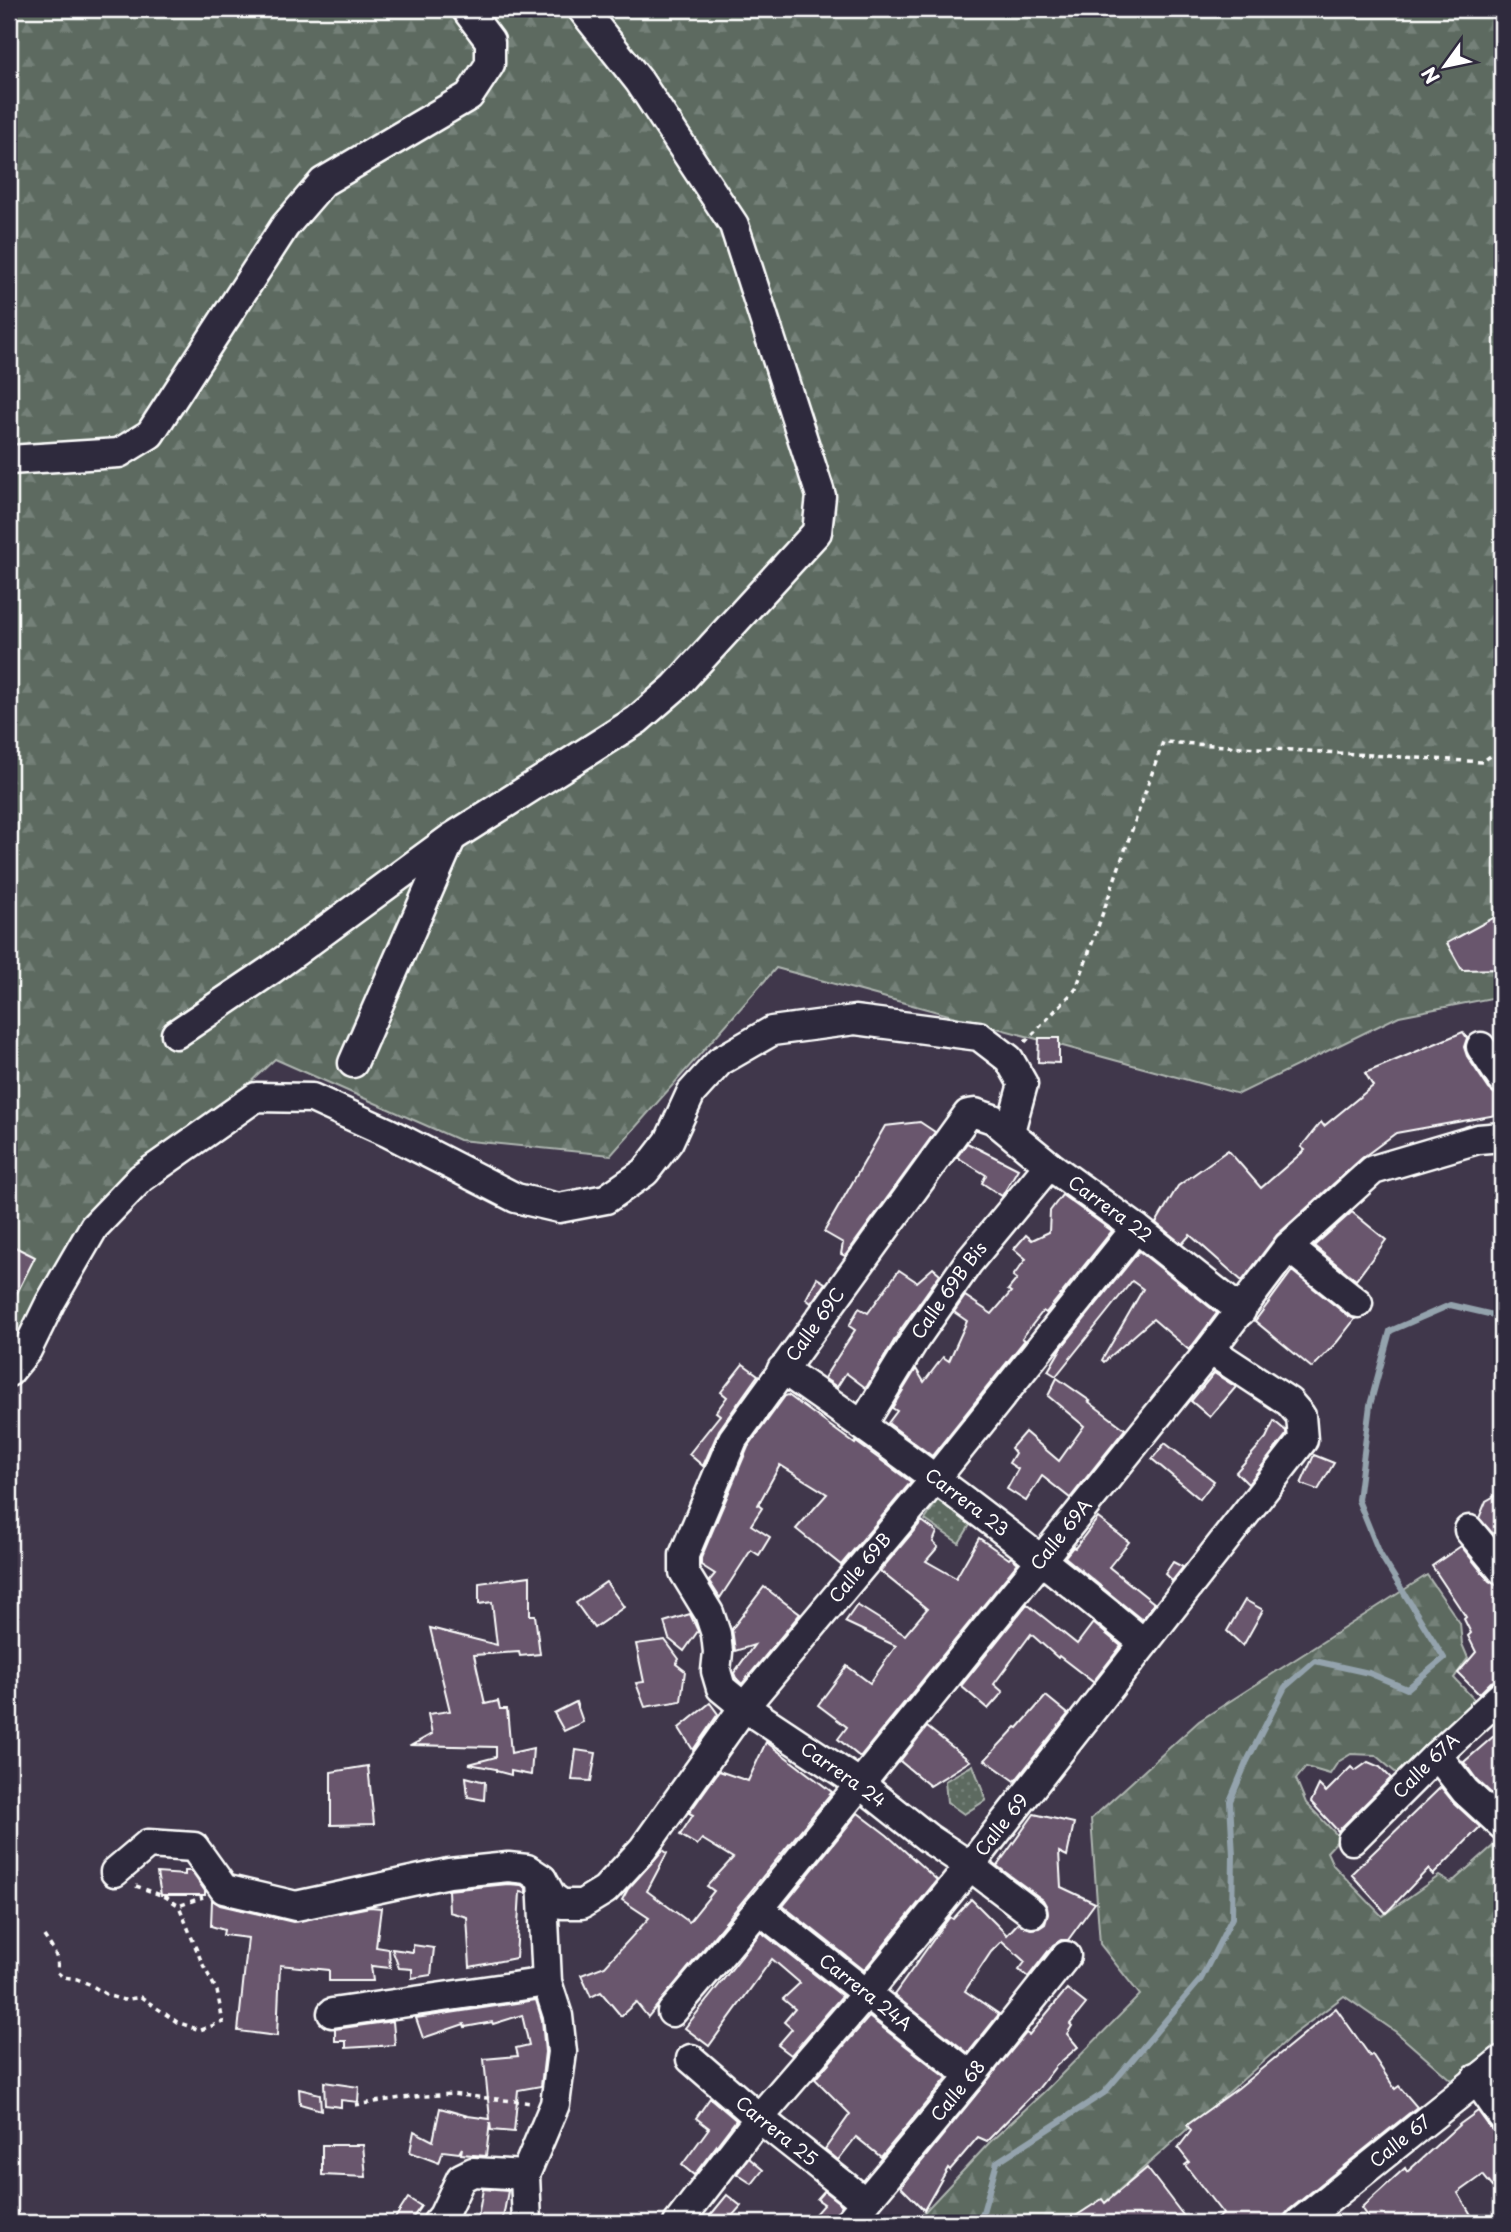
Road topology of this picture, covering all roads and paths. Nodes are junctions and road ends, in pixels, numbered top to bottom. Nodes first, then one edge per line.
1 (466, 9) edge
2 (582, 9) edge
3 (9, 460) edge
4 (1502, 748) edge
5 (451, 838) junction
6 (176, 1034) dead end
7 (1482, 1047) dead end
8 (1009, 1059) junction
9 (353, 1063) dead end
10 (1502, 1079) edge
11 (975, 1113) joint
12 (1010, 1131) junction
13 (1502, 1137) edge
14 (1049, 1165) junction
15 (1136, 1228) junction
16 (1288, 1247) junction
17 (1358, 1303) dead end
18 (1241, 1311) junction
19 (1210, 1350) junction
20 (782, 1369) junction
21 (9, 1372) edge
22 (863, 1424) junction
23 (936, 1478) junction
24 (1469, 1530) dead end
25 (684, 1555) joint
26 (1042, 1559) junction
27 (1502, 1570) edge
28 (1144, 1643) junction
29 (1502, 1695) edge
30 (744, 1707) junction
31 (1437, 1755) junction
32 (860, 1784) junction
33 (1502, 1825) edge
34 (1352, 1840) dead end
35 (970, 1866) junction
36 (115, 1872) joint
37 (541, 1879) junction
38 (224, 1889) junction
39 (179, 1906) junction
40 (759, 1909) junction
41 (1032, 1913) dead end
42 (44, 1936) dead end
43 (1066, 1956) dead end
44 (547, 1982) junction
45 (867, 1993) junction
46 (672, 2012) dead end
47 (332, 2013) dead end
48 (691, 2059) dead end
49 (1502, 2060) edge
50 (971, 2076) junction
51 (1476, 2079) junction
52 (555, 2104) junction
53 (355, 2105) dead end
54 (1502, 2116) edge
55 (758, 2118) junction
56 (525, 2175) junction
57 (857, 2213) edge
58 (437, 2223) edge
59 (527, 2223) edge
60 (678, 2223) edge
61 (1299, 2223) edge

1 - 3 street
2 - 5 street
4 - 8 path
5 - 6 street
5 - 9 street
7 - 10 street
8 - 12 street
8 - 21 street
11 - 12 street, Carrera 22
11 - 20 street, Calle 69C
12 - 14 street, Carrera 22
13 - 16 street, Calle 69A
14 - 15 street, Carrera 22
14 - 22 street, Calle 69B Bis
15 - 18 street, Carrera 22
15 - 23 street, Calle 69B
16 - 17 street
16 - 18 street, Calle 69A
18 - 19 street, Calle 69A
19 - 26 street, Calle 69A
19 - 28 street, Calle 69
20 - 22 street, Carrera 23
20 - 25 street, Calle 69C
22 - 23 street, Carrera 23
23 - 26 street, Carrera 23
23 - 30 street, Calle 69B
24 - 27 street
25 - 30 street, Carrera 24
26 - 28 street, Carrera 23
26 - 32 street, Calle 69A
28 - 35 street, Calle 69
29 - 31 street, Calle 67A
30 - 32 street, Carrera 24
30 - 37 street, Calle 69B
31 - 33 street
31 - 34 street, Calle 67A
32 - 35 street, Carrera 24
32 - 40 street, Calle 69A
35 - 41 street, Carrera 24
35 - 45 street, Calle 69
36 - 38 street
36 - 39 path
37 - 38 street
37 - 44 street
38 - 39 path
39 - 42 path
40 - 45 street, Carrera 24A
40 - 46 street, Calle 69A
43 - 50 street, Calle 68
44 - 47 street
44 - 52 street
45 - 50 street, Carrera 24A
45 - 55 street, Calle 69
48 - 55 street, Carrera 25
49 - 51 street, Calle 67
50 - 57 street, Calle 68
51 - 54 street
51 - 61 street, Calle 67
52 - 53 path
52 - 56 street
55 - 57 street, Carrera 25
55 - 60 street, Calle 69
56 - 58 street
56 - 59 street

